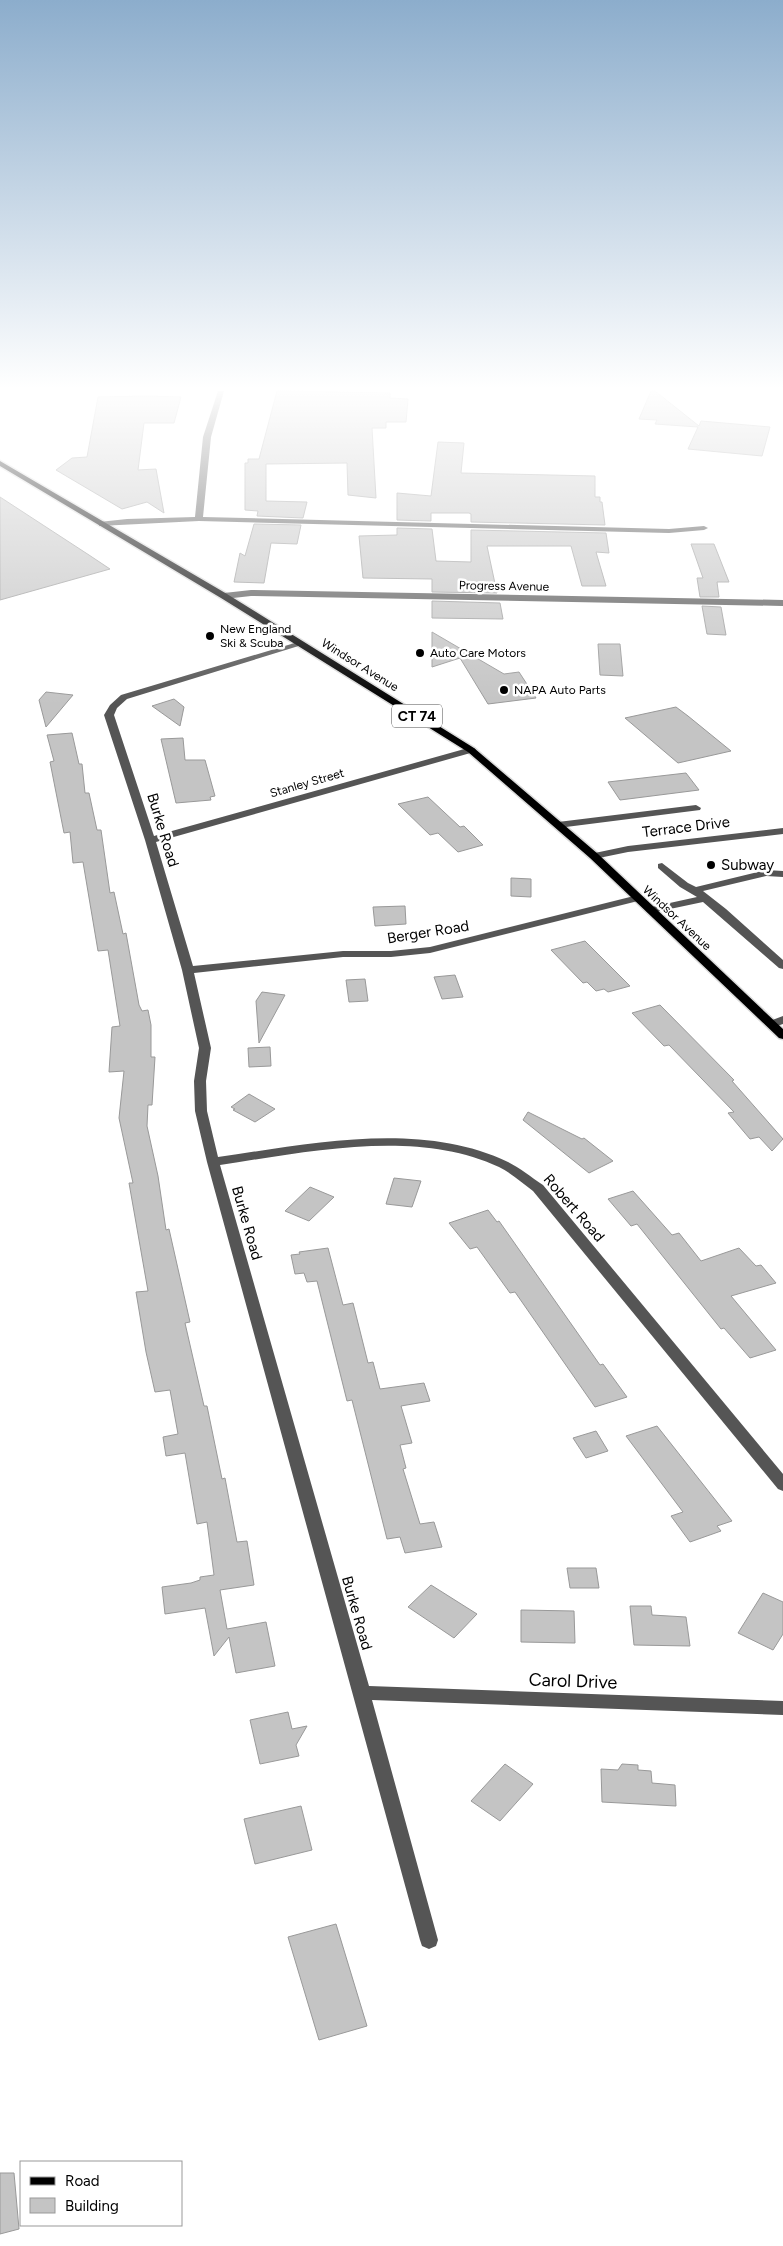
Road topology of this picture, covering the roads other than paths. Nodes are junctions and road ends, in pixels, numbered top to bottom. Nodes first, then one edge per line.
1 (55, 496) edge
2 (201, 496) edge
3 (199, 518) junction
4 (102, 524) junction
5 (704, 528) dead end
6 (224, 596) junction
7 (783, 603) edge
8 (301, 644) junction
9 (471, 750) junction
10 (696, 808) dead end
11 (558, 825) junction
12 (783, 831) edge
13 (150, 840) junction
14 (594, 856) junction
15 (662, 866) dead end
16 (783, 874) edge
17 (696, 890) junction
18 (638, 898) junction
19 (705, 898) junction
20 (651, 910) junction
21 (783, 966) edge
22 (188, 970) junction
23 (777, 1022) edge
24 (783, 1035) edge
25 (213, 1162) junction
26 (783, 1485) edge
27 (362, 1693) junction
28 (783, 1708) edge
29 (429, 1940) dead end

1 - 4 main road, Windsor Avenue / CT 74
2 - 3 street
3 - 4 street
3 - 5 street
4 - 6 main road, Windsor Avenue / CT 74
6 - 7 street, Progress Avenue
6 - 8 main road, Windsor Avenue / CT 74
8 - 9 main road, Windsor Avenue / CT 74
8 - 13 street, Burke Road
9 - 11 main road, Windsor Avenue / CT 74
9 - 13 street, Stanley Street
10 - 11 street
11 - 14 main road, Windsor Avenue / CT 74
12 - 14 street, Terrace Drive
13 - 22 street, Burke Road
14 - 18 main road, Windsor Avenue / CT 74
15 - 17 street
16 - 17 street
17 - 19 street
18 - 20 main road, Windsor Avenue / CT 74
18 - 22 street, Berger Road
19 - 20 street
19 - 21 street
20 - 23 main road, Windsor Avenue / CT 74
22 - 25 street, Burke Road
23 - 24 main road, Windsor Avenue / CT 74
25 - 26 street, Robert Road
25 - 27 street, Burke Road
27 - 28 street, Carol Drive
27 - 29 street, Burke Road

